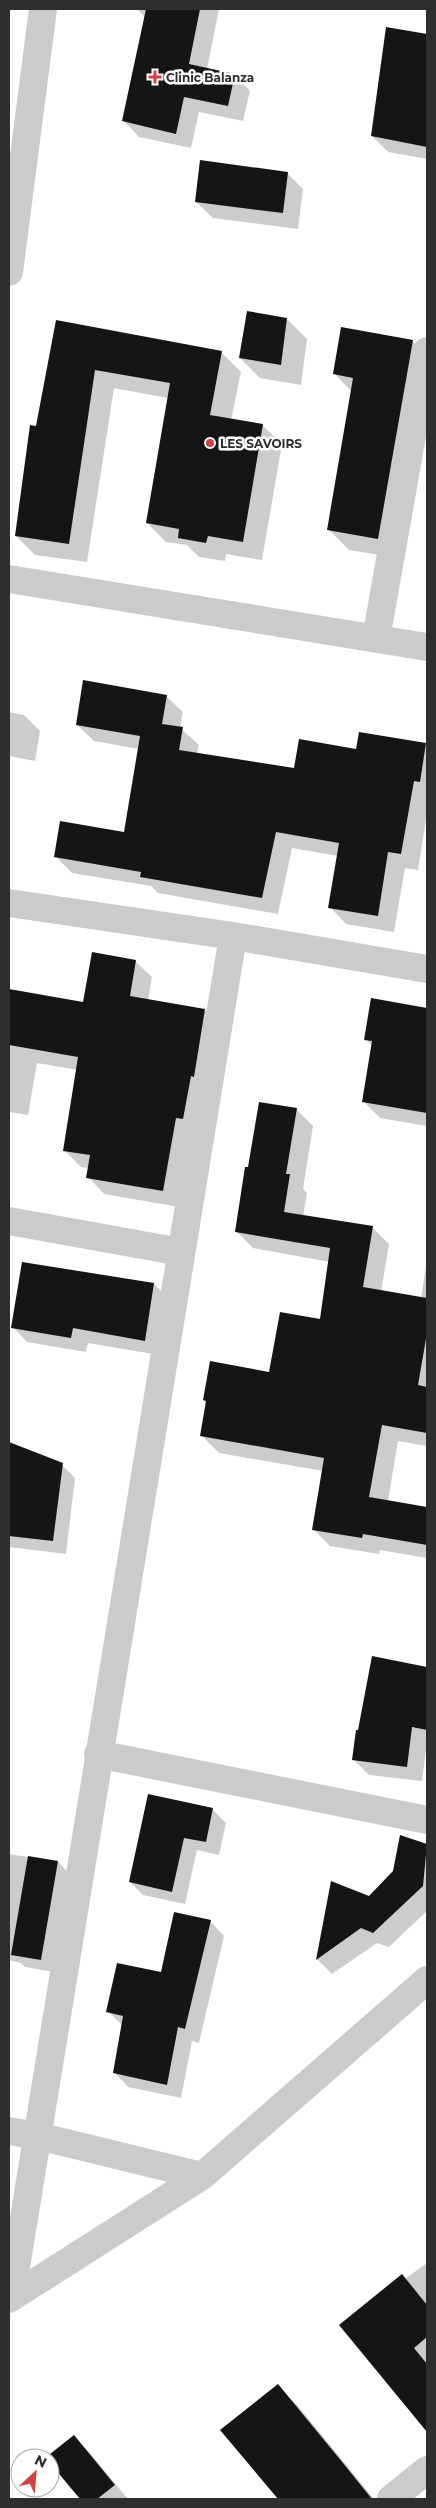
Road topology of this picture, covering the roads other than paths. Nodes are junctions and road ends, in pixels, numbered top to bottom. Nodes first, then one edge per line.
1 (43, 9) edge
2 (9, 272) edge
3 (427, 351) edge
4 (9, 579) edge
5 (376, 639) junction
6 (427, 647) edge
7 (9, 903) edge
8 (233, 936) junction
9 (427, 968) edge
10 (9, 1222) edge
11 (181, 1252) junction
12 (98, 1754) junction
13 (427, 1820) edge
14 (427, 1980) edge
15 (9, 2131) edge
16 (38, 2136) junction
17 (202, 2176) junction
18 (10, 2298) edge
19 (427, 2470) edge
20 (391, 2499) edge

1 - 2 street
3 - 5 street
4 - 5 street
5 - 6 street
7 - 8 street
8 - 9 street
8 - 11 street
10 - 11 street
11 - 12 street
12 - 13 street
12 - 16 street
14 - 17 street
15 - 16 street
16 - 17 street
16 - 18 street
17 - 18 street
19 - 20 street

